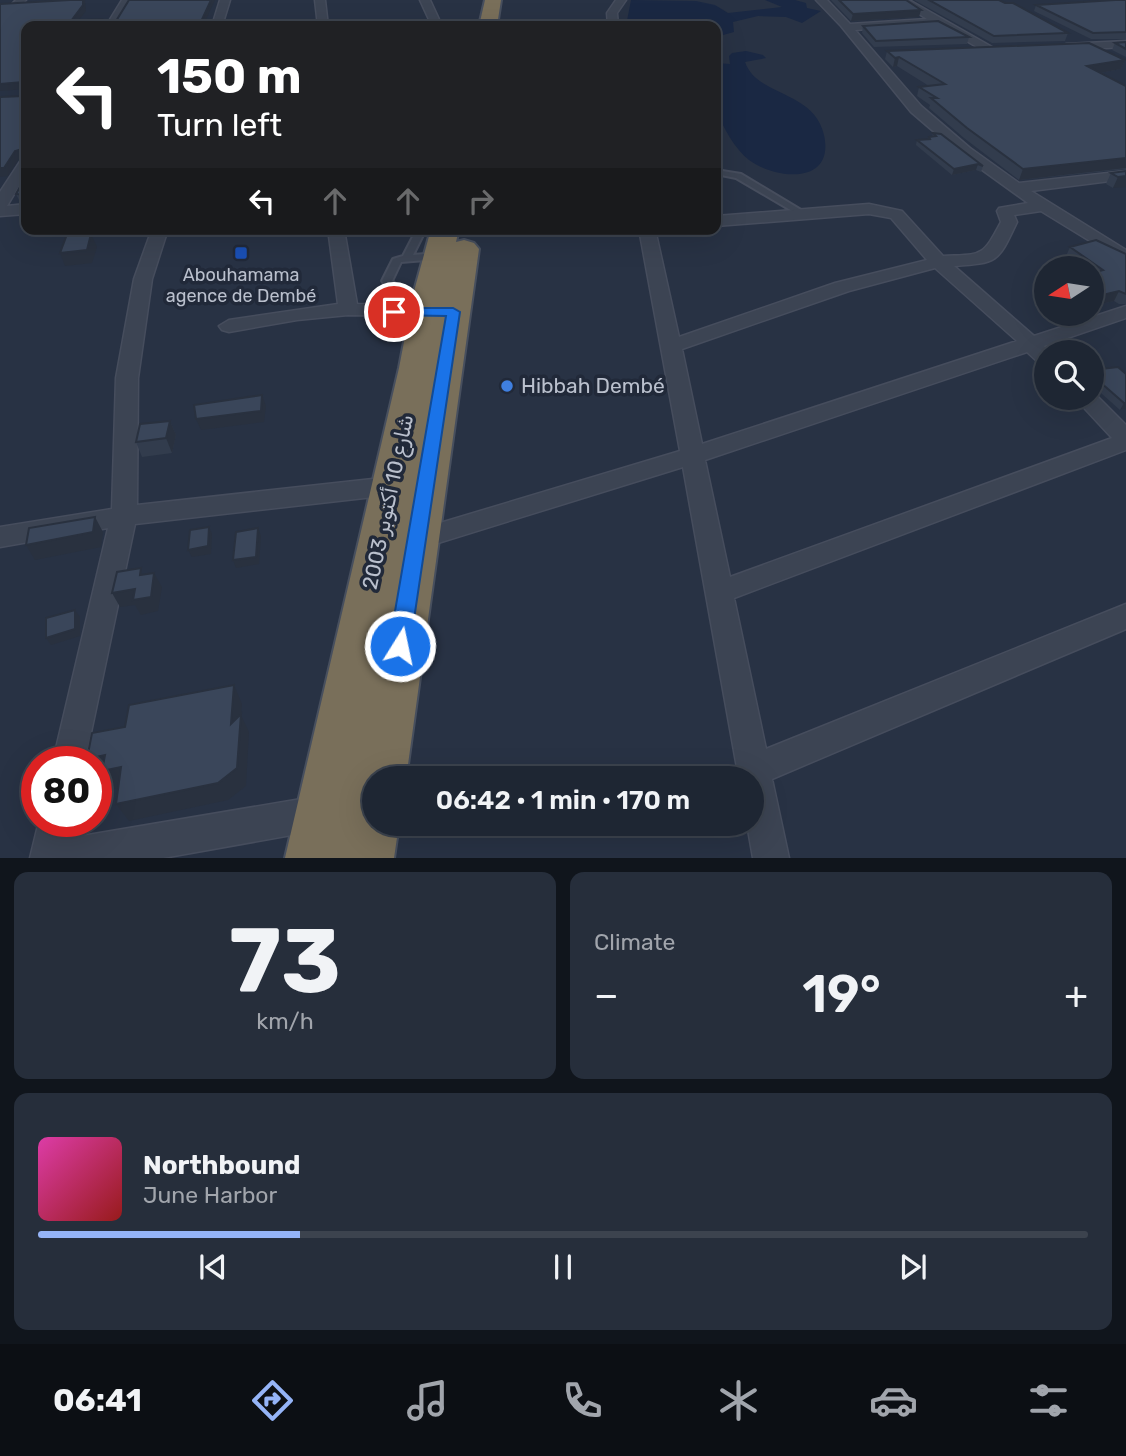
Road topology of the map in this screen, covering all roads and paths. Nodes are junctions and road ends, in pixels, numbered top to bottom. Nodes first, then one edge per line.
1 (127, 0) edge
2 (225, 0) edge
3 (320, 0) edge
4 (425, 0) edge
5 (493, 0) edge
6 (506, 0) edge
7 (621, 0) edge
8 (821, 0) edge
9 (902, 0) edge
10 (22, 2) edge
11 (0, 4) edge
12 (114, 21) edge
13 (219, 21) edge
14 (322, 21) edge
15 (435, 21) edge
16 (489, 21) edge
17 (503, 21) edge
18 (612, 21) edge
19 (938, 21) junction
20 (0, 22) edge
21 (846, 27) junction
22 (1066, 34) edge
23 (1126, 44) edge
24 (1089, 46) junction
25 (1051, 47) edge
26 (988, 49) junction
27 (1001, 49) edge
28 (961, 50) edge
29 (1114, 59) edge
30 (21, 171) edge
31 (721, 173) edge
32 (1126, 175) edge
33 (1018, 188) junction
34 (0, 204) edge
35 (1044, 206) junction
36 (21, 209) edge
37 (0, 211) edge
38 (802, 213) junction
39 (721, 221) edge
40 (158, 235) edge
41 (337, 235) edge
42 (648, 235) edge
43 (1126, 258) edge
44 (938, 262) junction
45 (428, 272) edge
46 (348, 309) junction
47 (1126, 312) edge
48 (229, 326) dead end
49 (1063, 340) edge
50 (672, 346) junction
51 (1034, 347) edge
52 (1034, 352) edge
53 (1097, 410) edge
54 (1126, 440) edge
55 (695, 455) junction
56 (391, 486) junction
57 (124, 516) junction
58 (0, 537) edge
59 (398, 543) junction
60 (718, 593) junction
61 (1126, 616) edge
62 (72, 746) edge
63 (378, 766) edge
64 (753, 766) edge
65 (764, 766) edge
66 (350, 804) edge
67 (764, 822) edge
68 (53, 837) edge
69 (48, 858) edge
70 (57, 858) edge
71 (315, 858) edge
72 (364, 858) edge
73 (771, 858) edge

1 - 12 street
2 - 13 street
3 - 14 street
4 - 15 street
5 - 16 highway
6 - 17 highway
7 - 18 street
8 - 21 street
9 - 19 street
10 - 11 street
10 - 20 street
19 - 21 street
19 - 26 street
21 - 33 street
22 - 24 street
23 - 24 street
24 - 25 street
24 - 29 street
26 - 27 street
26 - 28 street
30 - 34 street
31 - 38 lane
32 - 33 street
33 - 35 street
35 - 43 street
35 - 44 street
36 - 37 street
38 - 39 street
38 - 44 street
40 - 57 street
41 - 46 street
42 - 50 street
44 - 50 street
44 - 51 street
45 - 46 street
45 - 56 highway, شارع 10 أكتوبر 2003
45 - 59 highway, شارع 10 أكتوبر 2003
46 - 48 street
47 - 49 street
50 - 55 street
52 - 55 street
53 - 54 street
54 - 60 street
55 - 59 street
55 - 60 street
56 - 57 street
56 - 59 highway, شارع 10 أكتوبر 2003
57 - 58 street
57 - 62 street
59 - 63 highway, شارع 10 أكتوبر 2003
59 - 66 highway, شارع 10 أكتوبر 2003
60 - 64 street
61 - 65 street
66 - 70 street
66 - 71 highway, شارع 10 أكتوبر 2003
66 - 72 highway, شارع 10 أكتوبر 2003
67 - 73 street
68 - 69 street

